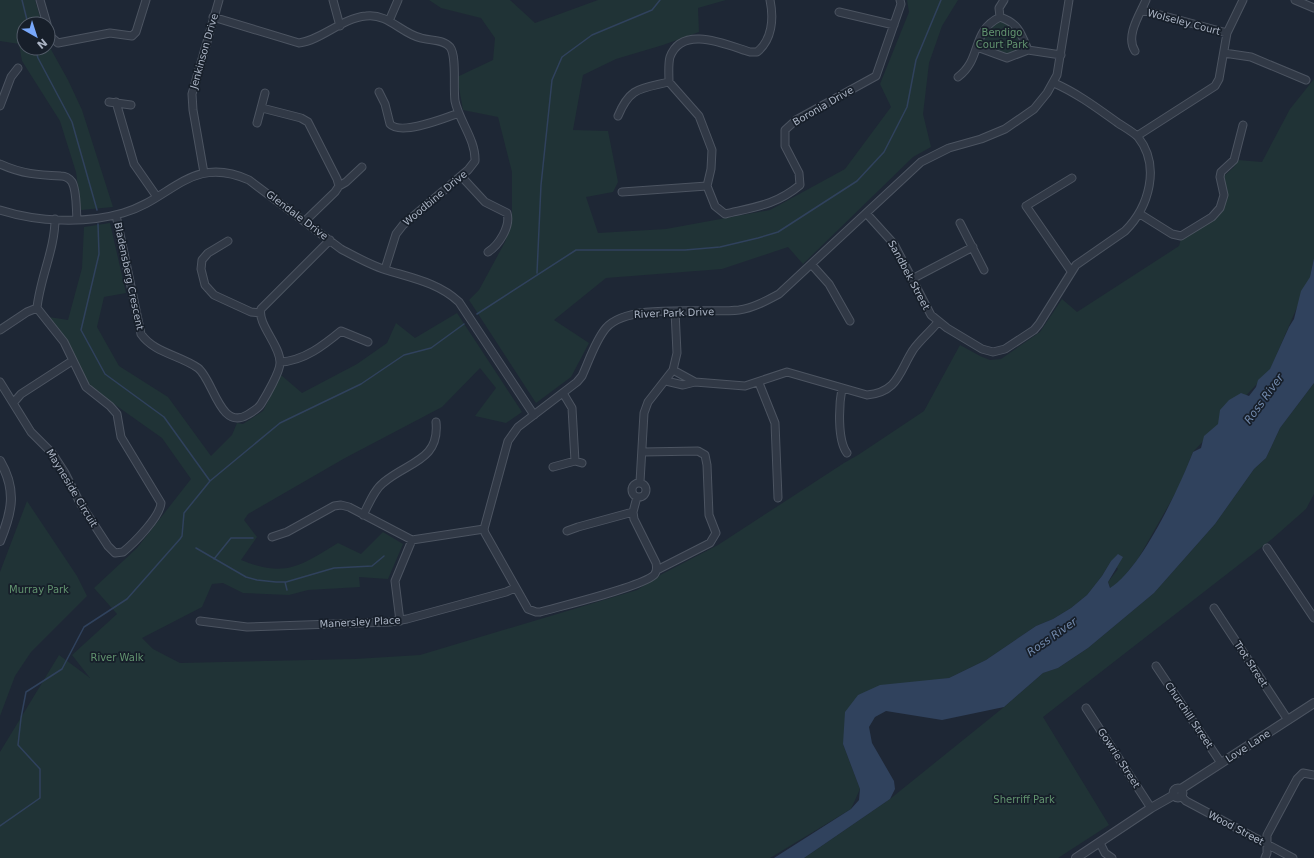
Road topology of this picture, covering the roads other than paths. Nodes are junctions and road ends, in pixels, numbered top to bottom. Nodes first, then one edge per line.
1 (40, 0) edge
2 (146, 0) edge
3 (219, 0) edge
4 (334, 0) edge
5 (398, 0) edge
6 (770, 0) edge
7 (900, 0) edge
8 (1004, 0) edge
9 (1069, 0) edge
10 (1146, 0) edge
11 (1243, 0) edge
12 (1295, 0) edge
13 (1314, 8) edge
14 (1142, 10) junction
15 (839, 12) dead end
16 (45, 16) edge
17 (213, 17) junction
18 (1000, 17) junction
19 (389, 21) junction
20 (894, 24) junction
21 (340, 26) junction
22 (1227, 33) junction
23 (56, 42) edge
24 (977, 47) junction
25 (1028, 50) junction
26 (1136, 50) dead end
27 (1224, 53) junction
28 (1061, 55) junction
29 (18, 68) dead end
30 (958, 77) dead end
31 (1306, 80) dead end
32 (669, 82) junction
33 (1054, 83) junction
34 (379, 92) dead end
35 (265, 93) dead end
36 (131, 105) dead end
37 (0, 106) edge
38 (262, 108) junction
39 (458, 113) junction
40 (618, 116) dead end
41 (257, 123) dead end
42 (1243, 125) dead end
43 (1137, 136) junction
44 (0, 164) edge
45 (362, 167) dead end
46 (204, 173) junction
47 (461, 176) junction
48 (1072, 178) dead end
49 (339, 186) junction
50 (707, 186) junction
51 (622, 192) dead end
52 (157, 197) junction
53 (0, 210) edge
54 (866, 213) junction
55 (1140, 214) junction
56 (116, 215) junction
57 (55, 219) junction
58 (77, 219) junction
59 (305, 221) junction
60 (960, 223) dead end
61 (330, 240) junction
62 (228, 241) dead end
63 (973, 247) junction
64 (488, 252) dead end
65 (812, 265) junction
66 (385, 269) junction
67 (984, 270) dead end
68 (1071, 271) junction
69 (912, 279) junction
70 (37, 308) junction
71 (675, 311) junction
72 (260, 313) junction
73 (850, 321) dead end
74 (938, 322) junction
75 (0, 330) edge
76 (368, 342) dead end
77 (72, 361) junction
78 (280, 362) junction
79 (673, 370) junction
80 (666, 380) junction
81 (0, 382) edge
82 (695, 382) junction
83 (759, 383) junction
84 (842, 388) junction
85 (563, 393) junction
86 (14, 402) junction
87 (534, 415) junction
88 (436, 422) dead end
89 (643, 452) junction
90 (847, 453) dead end
91 (0, 461) edge
92 (553, 467) dead end
93 (778, 498) dead end
94 (632, 512) junction
95 (363, 515) junction
96 (484, 529) junction
97 (567, 531) dead end
98 (272, 537) dead end
99 (412, 540) junction
100 (0, 541) edge
101 (1268, 548) dead end
102 (657, 570) junction
103 (515, 588) junction
104 (1314, 603) edge
105 (1214, 608) dead end
106 (1307, 608) junction
107 (1314, 618) edge
108 (400, 621) junction
109 (200, 622) dead end
110 (1156, 666) dead end
111 (1314, 702) edge
112 (1086, 708) dead end
113 (1288, 720) junction
114 (1221, 764) junction
115 (1314, 775) edge
116 (1179, 794) junction
117 (1151, 808) junction
118 (1100, 843) junction
119 (1267, 844) junction
120 (1076, 858) edge
121 (1112, 858) edge
122 (1265, 858) edge
123 (1293, 858) edge

1 - 16 street
2 - 23 street
3 - 17 street, Jenkinson Drive
4 - 21 street
5 - 19 street
6 - 32 street
7 - 20 street, Boronia Drive
8 - 18 street
9 - 28 street, River Park Drive
10 - 14 street, Wolseley Court
11 - 22 street
12 - 13 street
14 - 22 street, Wolseley Court
14 - 26 street, Wolseley Court
15 - 20 street
17 - 21 street, Woodbine Drive
17 - 46 street, Jenkinson Drive
18 - 24 street
18 - 25 street
19 - 21 street, Woodbine Drive
19 - 39 street, Woodbine Drive
20 - 50 street, Boronia Drive
22 - 27 street
24 - 25 street
24 - 30 street
25 - 28 street
27 - 31 street
27 - 43 street
28 - 33 street, River Park Drive
29 - 37 street
32 - 40 street
32 - 50 street
33 - 43 street, Sandbek Street
33 - 54 street, River Park Drive
34 - 39 street
35 - 38 street
36 - 52 street
38 - 41 street
38 - 49 street
39 - 47 street, Woodbine Drive
42 - 55 street
43 - 55 street, Sandbek Street
44 - 58 street
45 - 49 street
46 - 52 street, Glendale Drive
46 - 59 street, Glendale Drive
47 - 64 street
47 - 66 street, Woodbine Drive
48 - 68 street
49 - 59 street
50 - 51 street
52 - 56 street, Glendale Drive
53 - 57 street, Glendale Drive
54 - 65 street, River Park Drive
54 - 69 street, Sandbek Street
55 - 68 street, Sandbek Street
56 - 58 street, Glendale Drive
56 - 78 street, Bladensberg Crescent
57 - 58 street, Glendale Drive
57 - 70 street
59 - 61 street, Glendale Drive
60 - 63 street
61 - 66 street, Glendale Drive
61 - 72 street
62 - 72 street
63 - 67 street
63 - 69 street
65 - 71 street, River Park Drive
65 - 73 street
66 - 87 street, Glendale Drive
68 - 74 street, Sandbek Street
69 - 74 street, Sandbek Street
70 - 75 street
70 - 77 street, Mayneside Circuit
71 - 79 street
71 - 85 street, River Park Drive
72 - 78 street
74 - 84 street
76 - 78 street
77 - 86 street
77 - 86 street, Mayneside Circuit
79 - 80 street
79 - 82 street
80 - 82 street
80 - 89 street
81 - 86 street, Mayneside Circuit
82 - 83 street
83 - 84 street
83 - 93 street
84 - 90 street
85 - 87 street, River Park Drive
85 - 92 street
87 - 96 street, River Park Drive
88 - 95 street
89 - 94 street
89 - 102 street
91 - 100 street
94 - 97 street
94 - 102 street
95 - 98 street
95 - 99 street
96 - 99 street
96 - 103 street
99 - 108 street
101 - 106 street
102 - 103 street
103 - 108 street, Manersley Place
104 - 106 street
105 - 113 street, Trot Street
106 - 107 street
108 - 109 street, Manersley Place
110 - 114 street, Churchill Street
111 - 113 street, Love Lane
112 - 117 street, Gowrie Street
113 - 114 street, Love Lane
114 - 116 street, Love Lane
115 - 119 street
116 - 117 street, Love Lane
116 - 119 street, Wood Street
117 - 118 street, Love Lane
118 - 120 street, Love Lane
118 - 121 street
119 - 122 street
119 - 123 street, Wood Street

